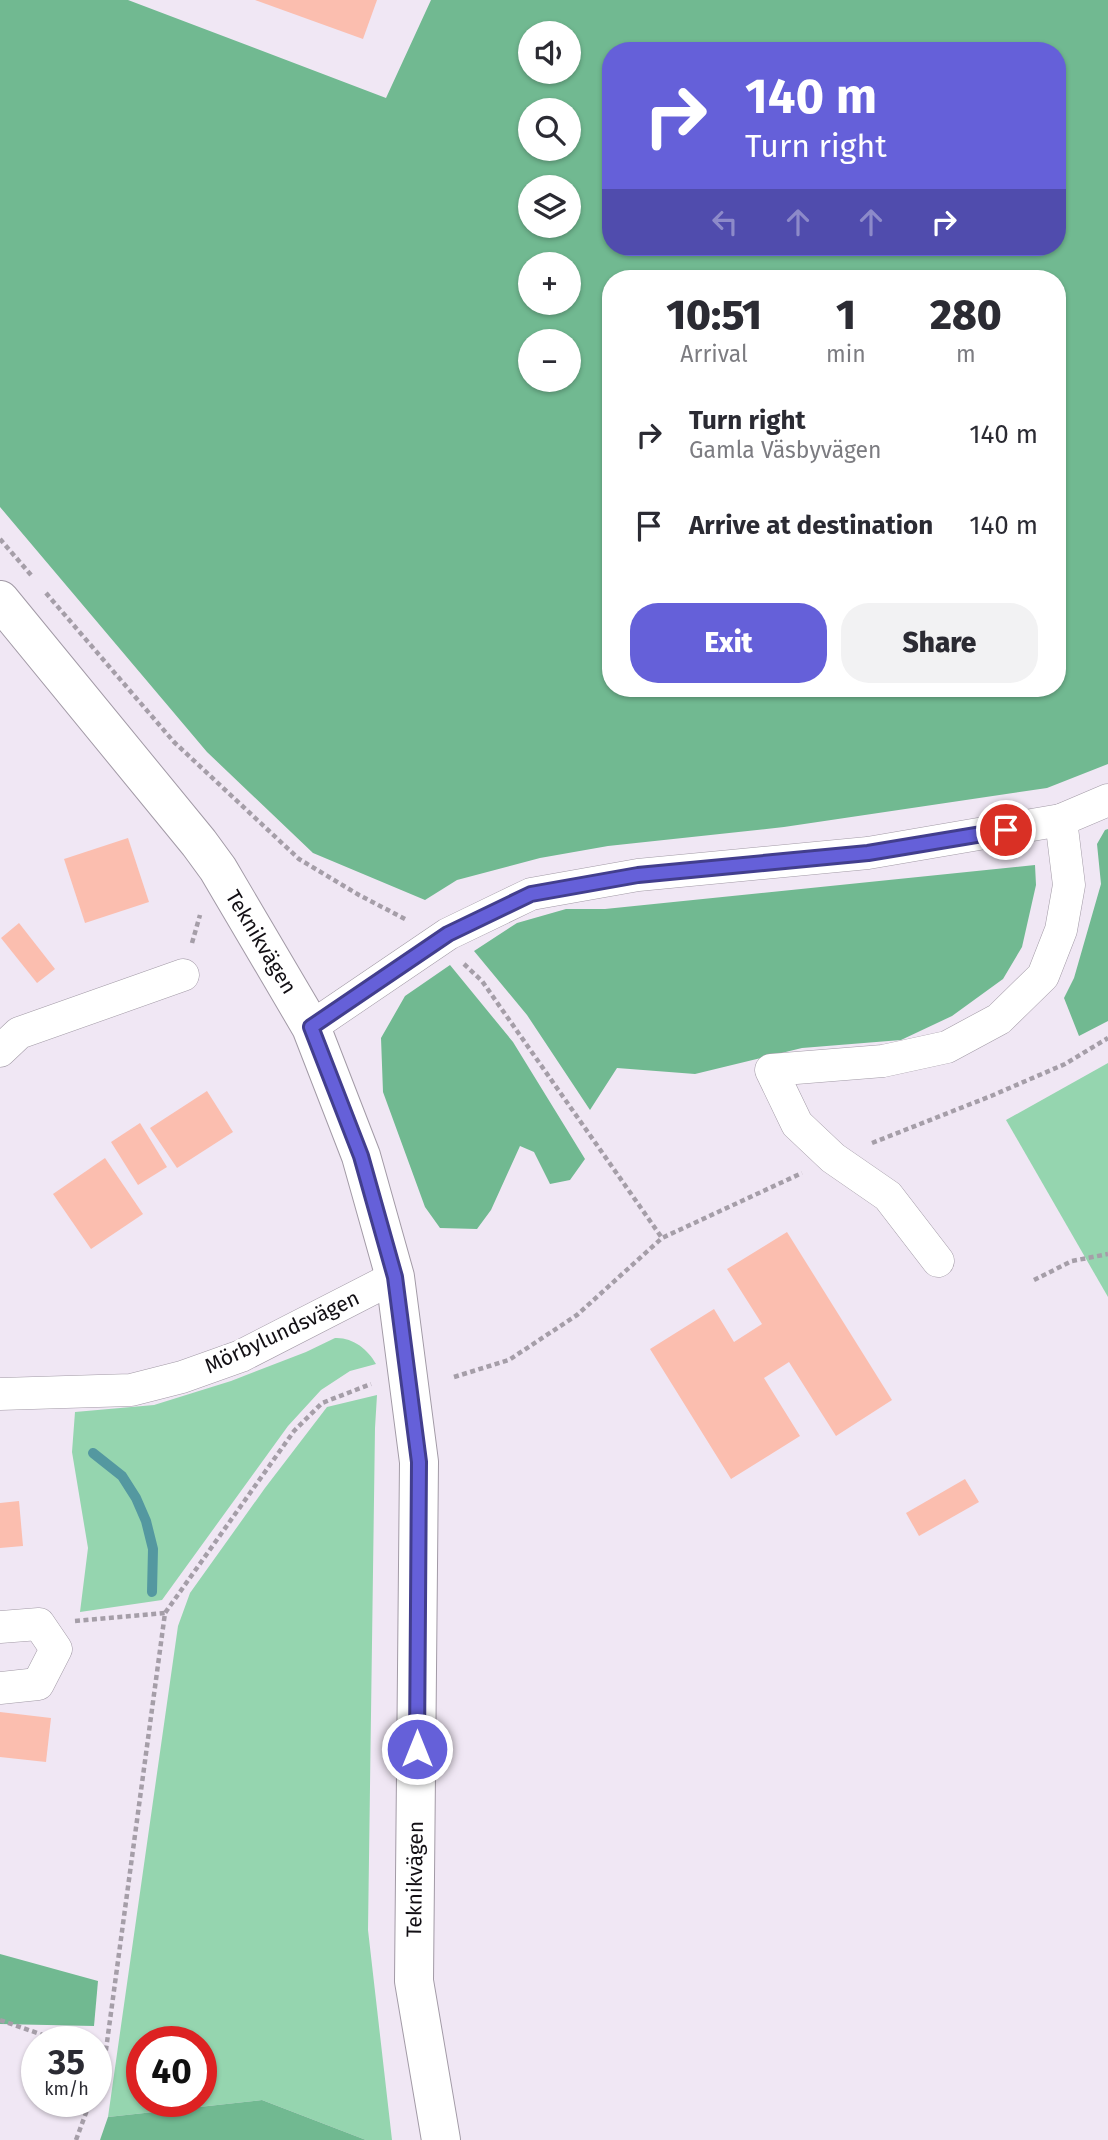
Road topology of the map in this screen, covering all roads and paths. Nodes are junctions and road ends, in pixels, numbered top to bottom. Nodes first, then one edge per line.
1 (0, 538) edge
2 (35, 579) dead end
3 (43, 589) dead end
4 (0, 600) edge
5 (1108, 800) edge
6 (1061, 820) junction
7 (218, 869) junction
8 (407, 920) dead end
9 (458, 957) dead end
10 (183, 975) joint
11 (311, 1027) junction
12 (1108, 1038) edge
13 (0, 1051) edge
14 (834, 1158) junction
15 (662, 1238) junction
16 (1108, 1254) edge
17 (937, 1261) dead end
18 (395, 1277) junction
19 (1034, 1279) dead end
20 (454, 1377) dead end
21 (371, 1384) dead end
22 (0, 1394) edge
23 (165, 1613) junction
24 (39, 1624) junction
25 (0, 1627) edge
26 (0, 1688) edge
27 (0, 2020) edge
28 (109, 2026) edge
29 (21, 2027) edge
30 (84, 2117) edge
31 (76, 2140) edge
32 (441, 2140) edge

1 - 2 path
3 - 8 path
4 - 7 street, Teknikvägen
5 - 6 street
6 - 11 street
6 - 14 street
7 - 10 path
7 - 11 street, Teknikvägen
9 - 15 path
10 - 13 street
11 - 18 street, Teknikvägen
12 - 14 path
14 - 15 path
14 - 17 street
15 - 20 path
16 - 19 path
18 - 22 street, Mörbylundsvägen
18 - 32 street, Teknikvägen
21 - 23 path
23 - 24 path
23 - 28 path
24 - 25 street
24 - 26 street
27 - 29 path
30 - 31 path

